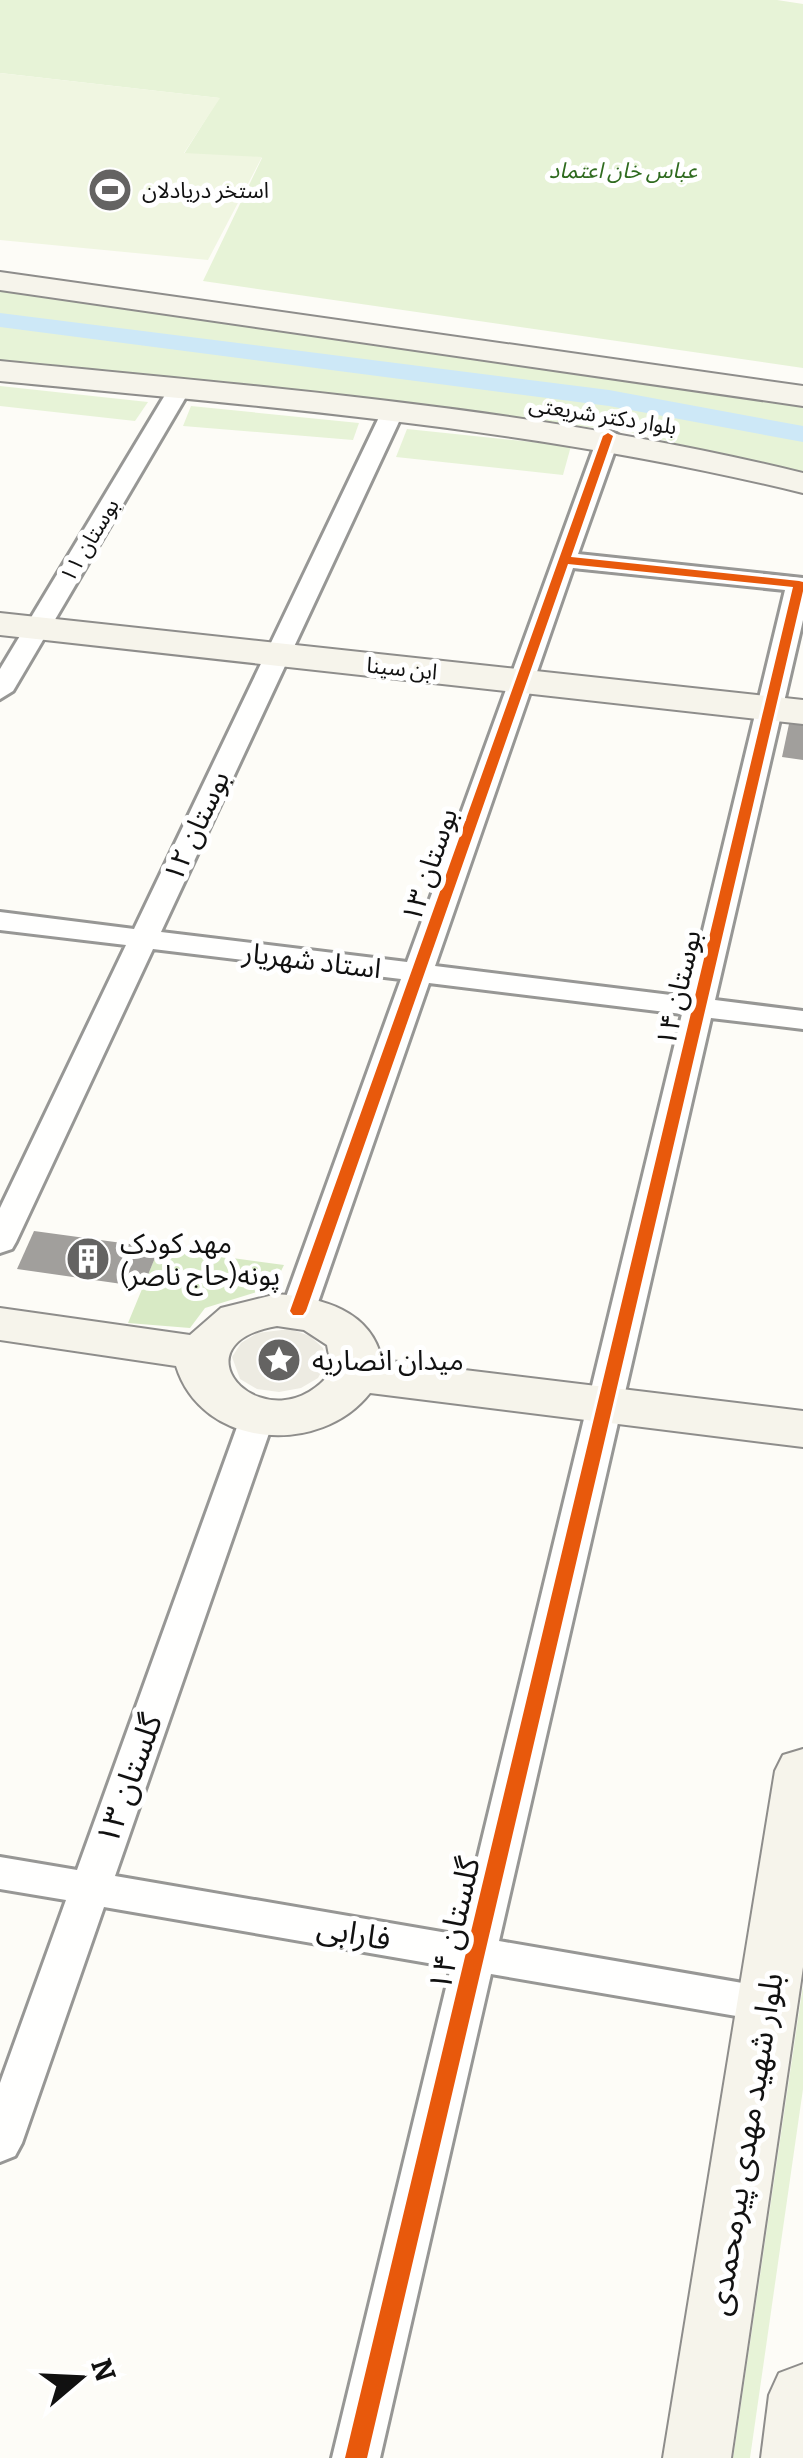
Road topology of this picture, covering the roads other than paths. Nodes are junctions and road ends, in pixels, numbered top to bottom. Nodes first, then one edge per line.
1 (0, 280) edge
2 (0, 372) edge
3 (178, 390) junction
4 (803, 396) edge
5 (393, 411) junction
6 (608, 436) junction
7 (803, 482) edge
8 (564, 560) junction
9 (18, 626) edge
10 (277, 654) junction
11 (521, 681) junction
12 (0, 691) edge
13 (786, 710) edge
14 (0, 922) edge
15 (143, 939) junction
16 (418, 973) junction
17 (699, 1007) junction
18 (803, 1020) edge
19 (0, 1242) edge
20 (298, 1311) junction
21 (0, 1324) edge
22 (203, 1354) junction
23 (357, 1374) junction
24 (606, 1403) junction
25 (258, 1416) junction
26 (803, 1429) edge
27 (803, 1772) edge
28 (0, 1872) edge
29 (90, 1888) junction
30 (475, 1954) junction
31 (766, 2004) junction
32 (0, 2143) edge
33 (803, 2394) edge
34 (356, 2458) edge
35 (697, 2458) edge
36 (795, 2458) edge

1 - 4 main road, بلوار دکتر شریعتی
2 - 3 main road, بلوار دکتر شریعتی
3 - 5 main road, بلوار دکتر شریعتی
3 - 9 street, بوستان ۱۱
5 - 6 main road, بلوار دکتر شریعتی
5 - 10 street, بوستان ۱۲
6 - 7 main road, بلوار دکتر شریعتی
6 - 8 street, بوستان ۱۳
8 - 11 street, بوستان ۱۳
8 - 13 street, بوستان ۱۴
9 - 10 main road, ابن سینا
9 - 12 street, بوستان ۱۱
10 - 11 main road, ابن سینا
10 - 15 street, بوستان ۱۲
11 - 13 main road, ابن سینا
11 - 16 street, بوستان ۱۳
13 - 17 street, بوستان ۱۴
14 - 15 street, استاد شهریار
15 - 16 street, استاد شهریار
15 - 19 street, بوستان ۱۲
16 - 17 street, استاد شهریار
16 - 20 street, بوستان ۱۳
17 - 18 street, استاد شهریار
17 - 24 street, بوستان ۱۴
20 - 22 main road
20 - 23 main road
21 - 22 main road
22 - 25 main road
23 - 24 main road
23 - 25 main road
24 - 26 main road
24 - 30 street, گلستان ۱۴
25 - 29 street, گلستان ۱۳
27 - 31 main road, بلوار شهید مهدی پیرمحمدی
28 - 29 street, فارابی
29 - 30 street, فارابی
29 - 32 street, گلستان ۱۳
30 - 31 street, فارابی
30 - 34 street, گلستان ۱۴
31 - 35 main road, بلوار شهید مهدی پیرمحمدی
33 - 36 main road

